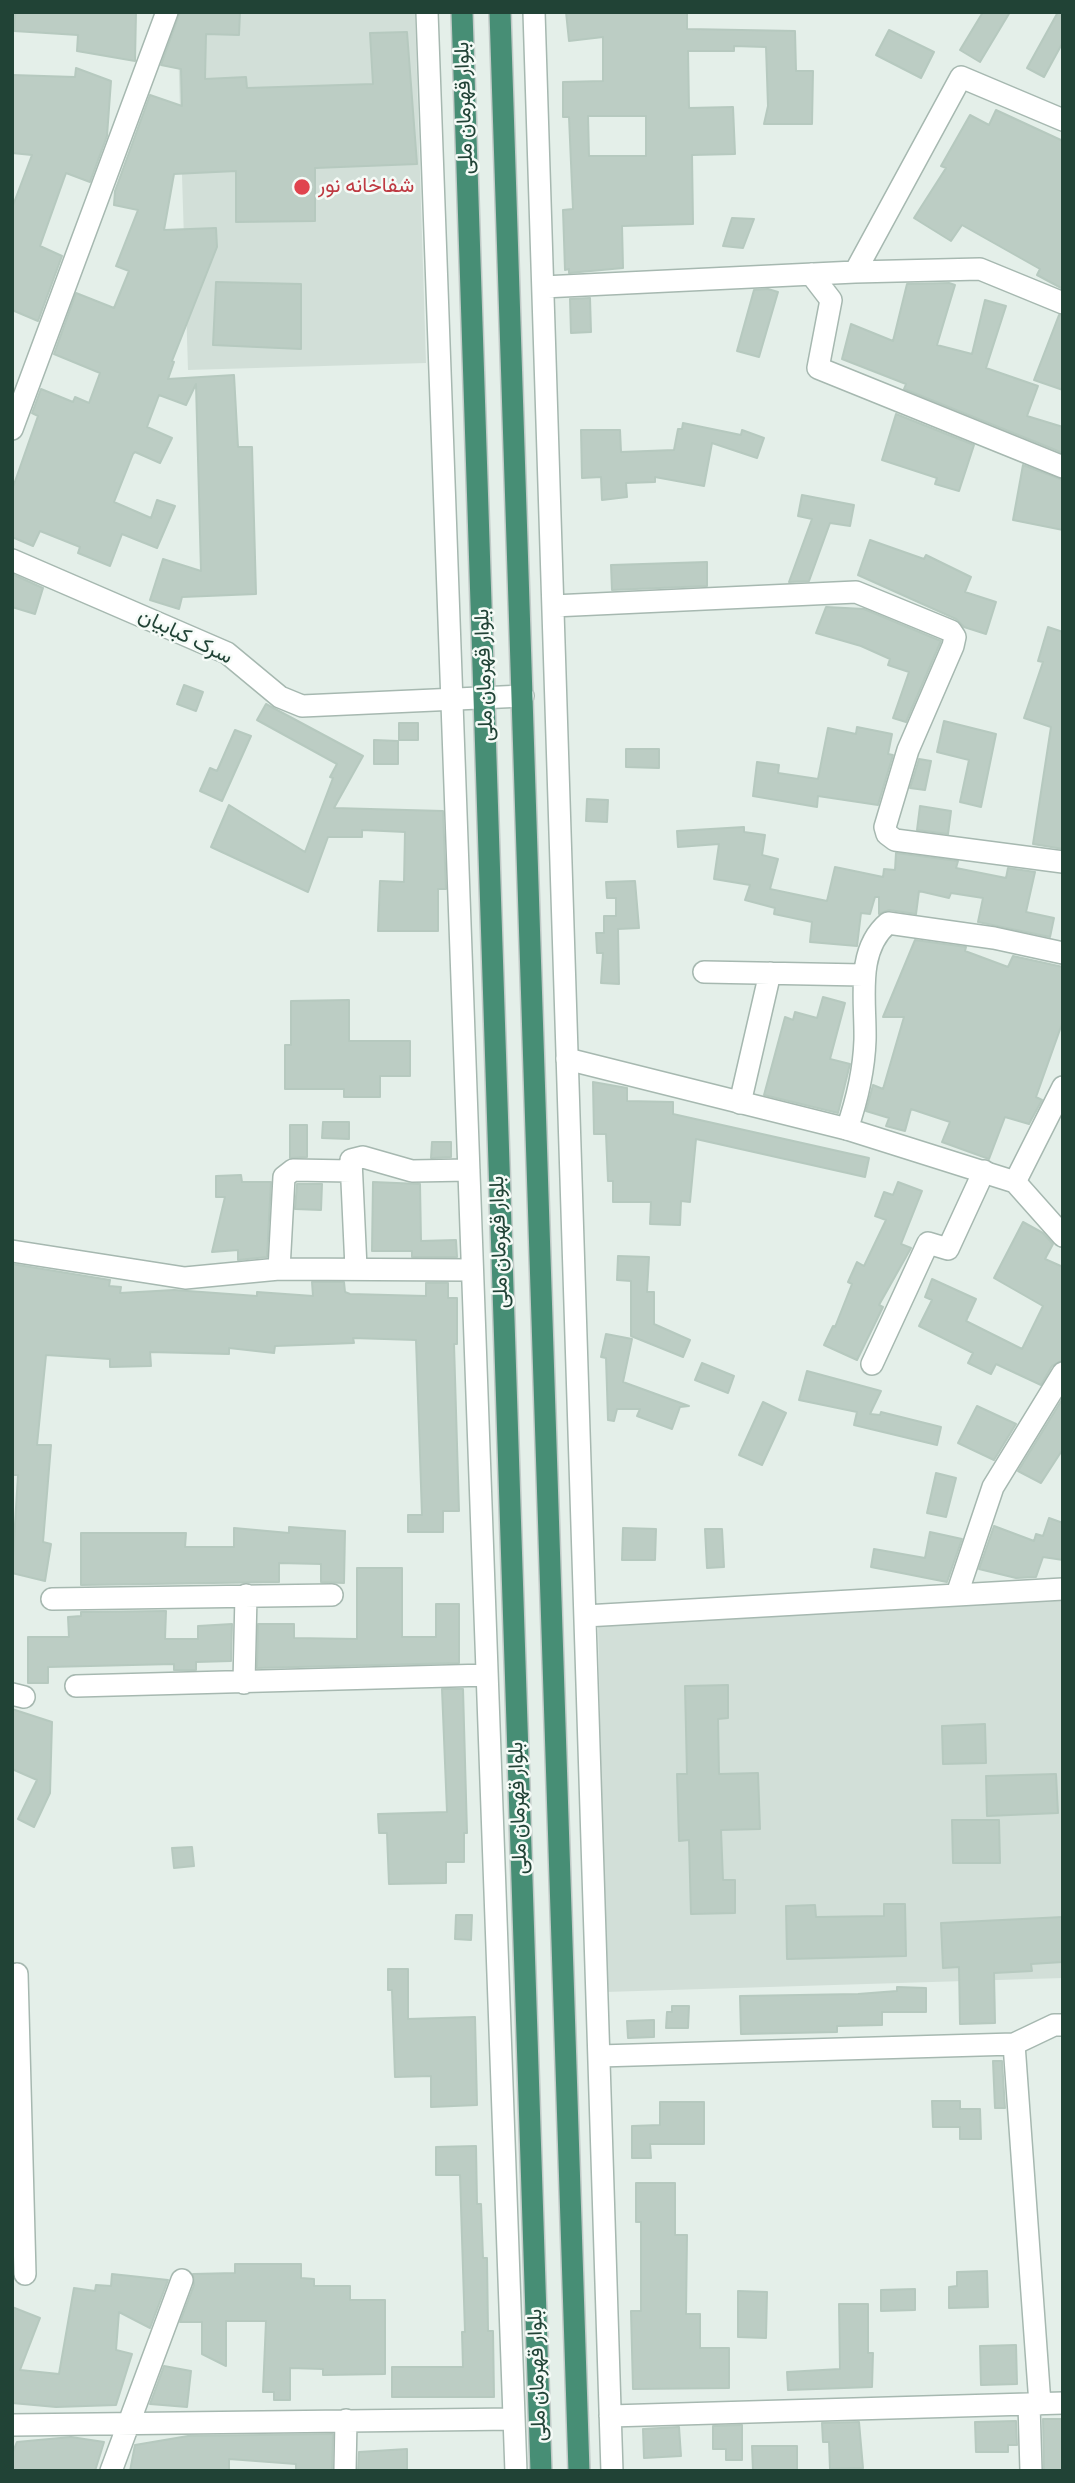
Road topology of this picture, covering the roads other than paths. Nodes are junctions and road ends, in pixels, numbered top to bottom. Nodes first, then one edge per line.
1 (167, 12) edge
2 (427, 12) edge
3 (461, 12) edge
4 (500, 12) edge
5 (534, 12) edge
6 (1063, 120) edge
7 (855, 272) junction
8 (811, 274) junction
9 (543, 286) junction
10 (1063, 303) edge
11 (12, 429) edge
12 (1063, 467) edge
13 (12, 561) edge
14 (554, 606) junction
15 (486, 696) junction
16 (523, 696) junction
17 (452, 698) junction
18 (1063, 862) edge
19 (1063, 953) edge
20 (704, 972) dead end
21 (770, 973) junction
22 (863, 975) junction
23 (568, 1059) junction
24 (1063, 1087) edge
25 (740, 1103) junction
26 (847, 1129) junction
27 (469, 1170) junction
28 (351, 1171) junction
29 (984, 1171) junction
30 (1015, 1182) junction
31 (1063, 1236) edge
32 (12, 1251) edge
33 (356, 1268) junction
34 (279, 1269) junction
35 (472, 1270) junction
36 (872, 1364) dead end
37 (1063, 1373) edge
38 (1063, 1589) edge
39 (957, 1594) junction
40 (246, 1595) junction
41 (332, 1595) dead end
42 (52, 1599) dead end
43 (585, 1616) junction
44 (487, 1675) junction
45 (244, 1683) junction
46 (76, 1686) dead end
47 (17, 1973) dead end
48 (1063, 2025) edge
49 (1014, 2044) junction
50 (599, 2056) junction
51 (16, 2157) edge
52 (25, 2274) dead end
53 (182, 2280) dead end
54 (1063, 2403) edge
55 (1035, 2404) junction
56 (610, 2416) junction
57 (514, 2419) junction
58 (346, 2420) junction
59 (127, 2423) junction
60 (12, 2425) edge
61 (111, 2471) edge
62 (345, 2471) edge
63 (516, 2471) edge
64 (541, 2471) edge
65 (579, 2471) edge
66 (612, 2471) edge
67 (1031, 2471) edge

1 - 11 street
2 - 17 street
3 - 15 highway, بلوار قهرمان ملی
4 - 16 highway, بلوار قهرمان ملی
5 - 9 street
6 - 7 street
7 - 8 street
7 - 10 street
8 - 9 street
8 - 12 street
9 - 14 street
13 - 17 street, سرک کبابیان
14 - 18 street
14 - 23 street
15 - 16 street, سرک کبابیان
15 - 17 street, سرک کبابیان
15 - 64 highway, بلوار قهرمان ملی
16 - 65 highway, بلوار قهرمان ملی
17 - 27 street
19 - 22 street
20 - 21 street
21 - 22 street
21 - 25 street
22 - 26 street
23 - 25 street
23 - 43 street
24 - 30 street
25 - 26 street
26 - 29 street
27 - 28 street
27 - 35 street
28 - 33 street
28 - 34 street
29 - 30 street
29 - 36 street
30 - 31 street
32 - 34 street
33 - 34 street
33 - 35 street
35 - 44 street
37 - 39 street
38 - 39 street
39 - 43 street
40 - 41 street
40 - 42 street
40 - 45 street
43 - 50 street
44 - 45 street
44 - 57 street
45 - 46 street
47 - 51 street
48 - 49 street
49 - 50 street
49 - 55 street
50 - 56 street
51 - 52 street
53 - 59 street
54 - 55 street
55 - 56 street
55 - 67 street
56 - 66 street
57 - 58 street
57 - 63 street
58 - 59 street
58 - 62 street
59 - 60 street
59 - 61 street

